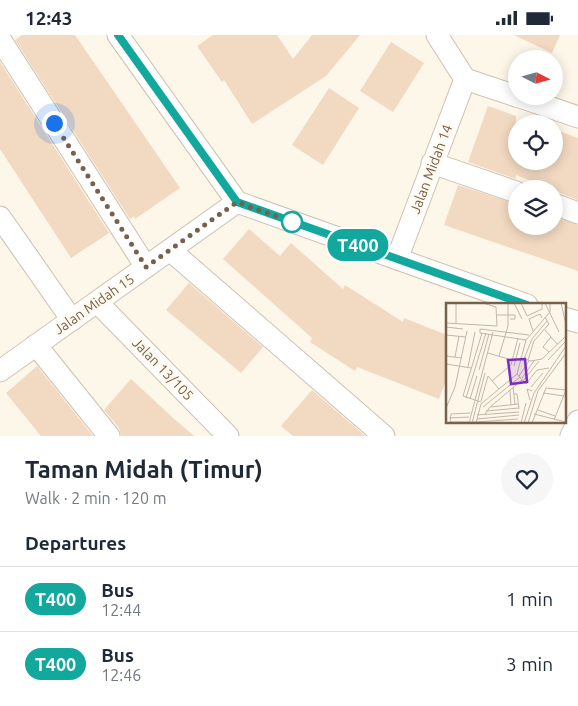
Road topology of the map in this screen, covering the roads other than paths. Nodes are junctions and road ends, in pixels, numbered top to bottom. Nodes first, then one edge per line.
1 (118, 35) edge
2 (437, 35) edge
3 (5, 41) edge
4 (465, 79) junction
5 (508, 93) edge
6 (543, 105) edge
7 (578, 117) edge
8 (432, 163) junction
9 (508, 189) edge
10 (237, 202) junction
11 (563, 208) edge
12 (578, 213) edge
13 (0, 217) edge
14 (170, 250) junction
15 (397, 259) junction
16 (146, 267) junction
17 (97, 302) junction
18 (521, 303) edge
19 (566, 319) edge
20 (72, 320) junction
21 (578, 323) edge
22 (36, 345) junction
23 (0, 371) edge
24 (578, 421) edge
25 (109, 436) edge
26 (228, 436) edge
27 (384, 436) edge
28 (571, 436) edge

1 - 10 street
2 - 4 street
3 - 16 street
4 - 5 street
4 - 8 street, Jalan Midah 14
6 - 7 street
8 - 9 street
8 - 15 street, Jalan Midah 14
10 - 14 street, Jalan Midah 15
10 - 15 street
11 - 12 street
13 - 20 street
14 - 16 street, Jalan Midah 15
14 - 27 street
15 - 18 street
16 - 17 street, Jalan Midah 15
17 - 20 street, Jalan Midah 15
17 - 26 street, Jalan 13/105
19 - 21 street
20 - 22 street, Jalan Midah 15
22 - 23 street, Jalan Midah 15
22 - 25 street
24 - 28 street

